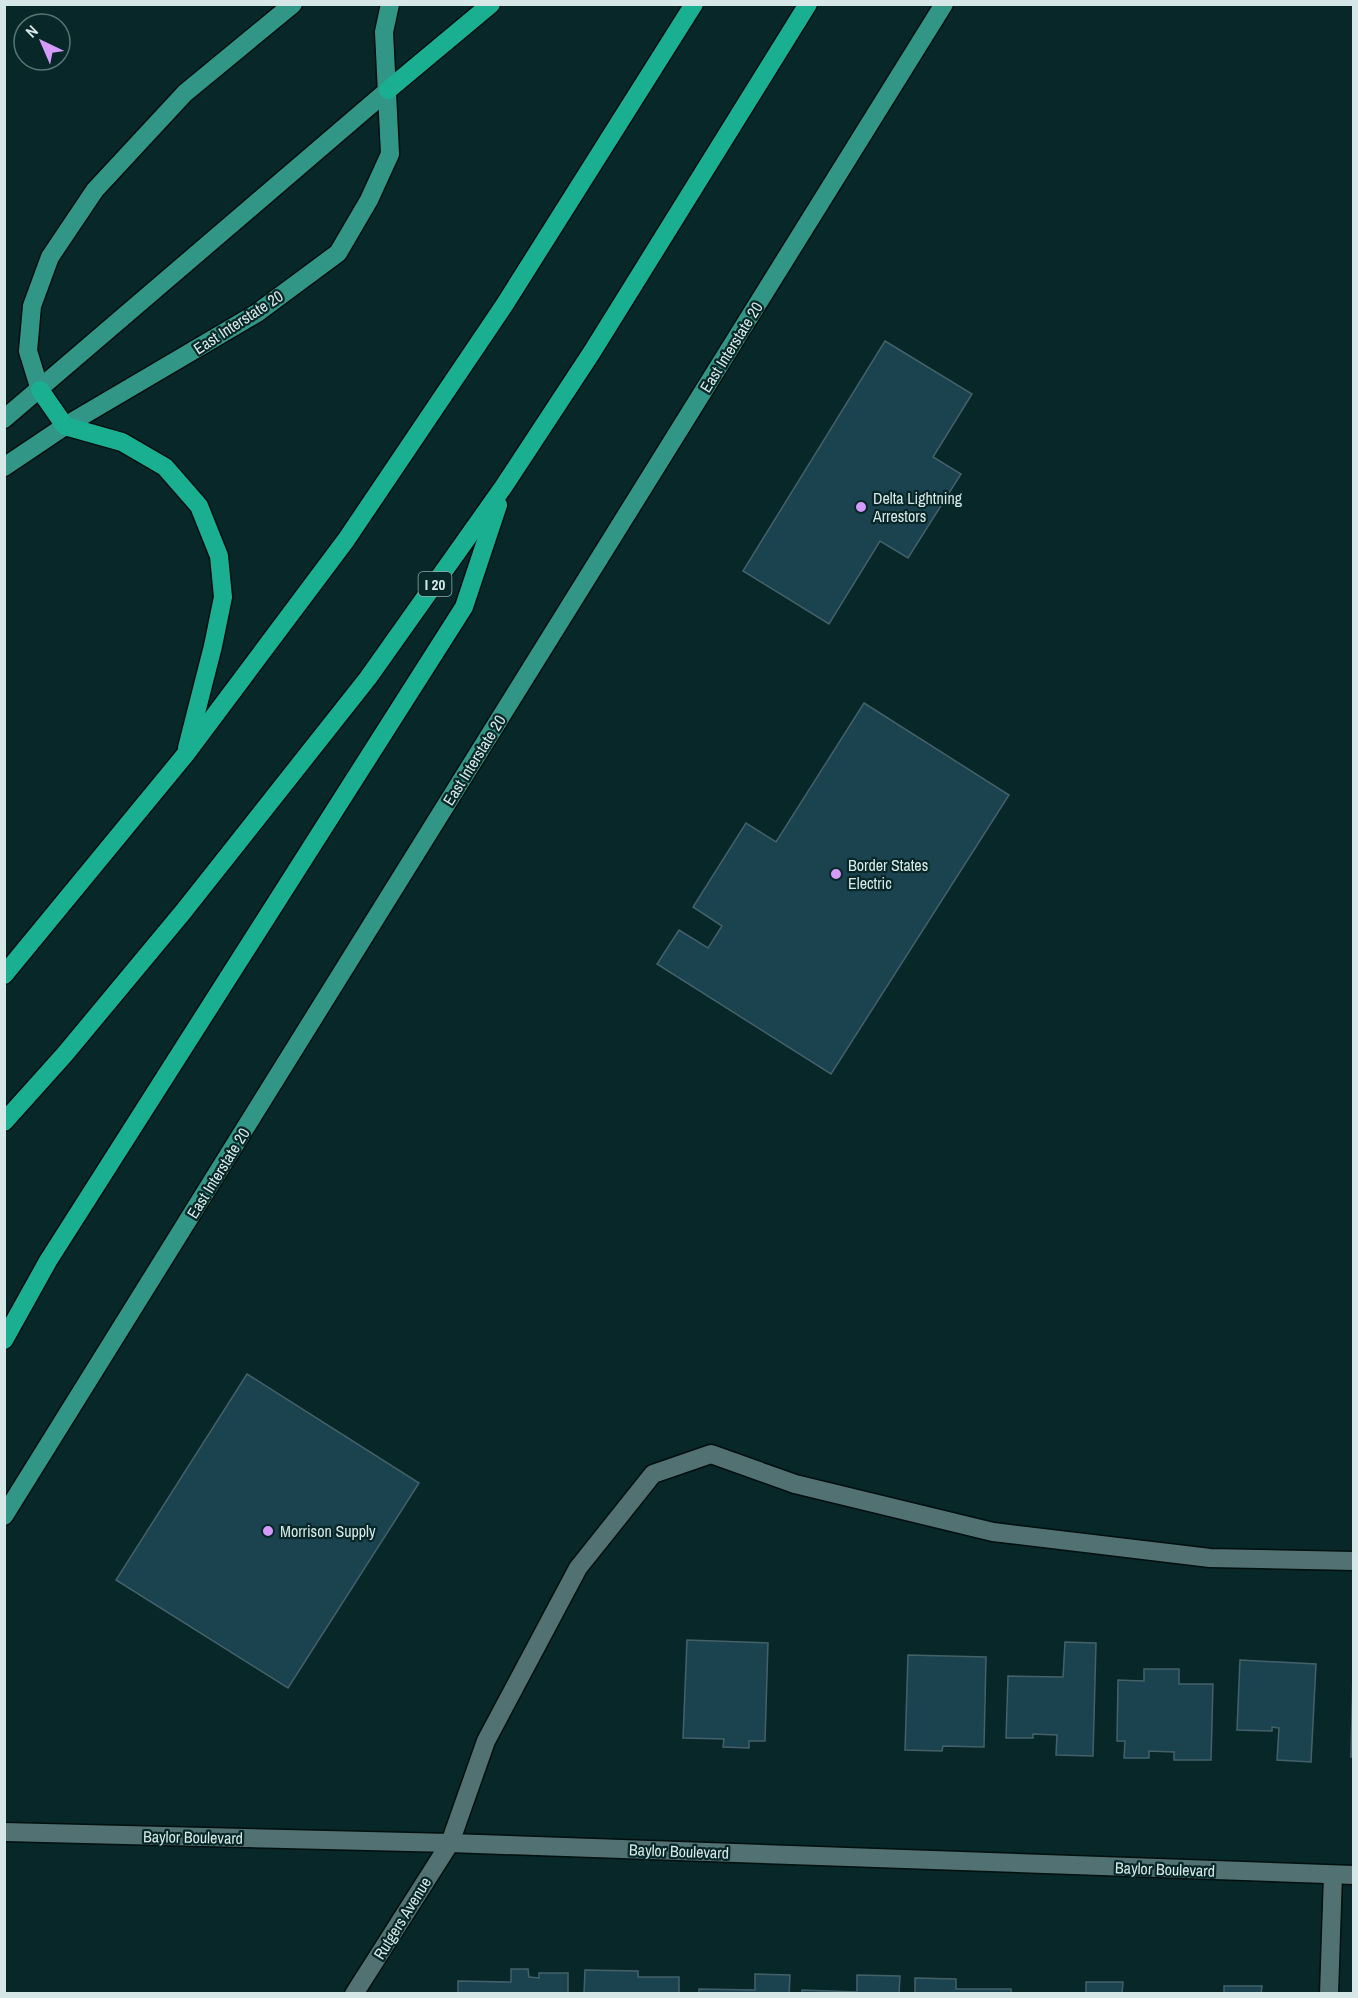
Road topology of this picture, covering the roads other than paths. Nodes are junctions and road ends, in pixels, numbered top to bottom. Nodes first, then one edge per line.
1 (293, 4) edge
2 (390, 4) edge
3 (491, 4) edge
4 (694, 4) edge
5 (808, 4) edge
6 (944, 4) edge
7 (388, 90) junction
8 (40, 390) junction
9 (4, 418) edge
10 (65, 426) junction
11 (4, 467) edge
12 (504, 486) junction
13 (185, 755) junction
14 (4, 975) edge
15 (4, 1122) edge
16 (4, 1340) edge
17 (4, 1516) edge
18 (1353, 1561) edge
19 (4, 1832) edge
20 (450, 1843) junction
21 (1333, 1875) junction
22 (1353, 1875) edge
23 (354, 1994) edge
24 (1329, 1994) edge

1 - 8 main road
2 - 7 main road, East Interstate 20
3 - 7 highway
4 - 13 highway
5 - 12 highway, I 20
6 - 17 main road, East Interstate 20
7 - 8 main road
7 - 10 main road, East Interstate 20
8 - 9 main road
8 - 10 highway
10 - 11 main road, East Interstate 20
10 - 13 highway
12 - 15 highway, I 20
12 - 16 highway
13 - 14 highway
18 - 20 street, Rutgers Avenue
19 - 20 street, Baylor Boulevard
20 - 21 street, Baylor Boulevard
20 - 23 street, Rutgers Avenue
21 - 22 street, Baylor Boulevard
21 - 24 street

